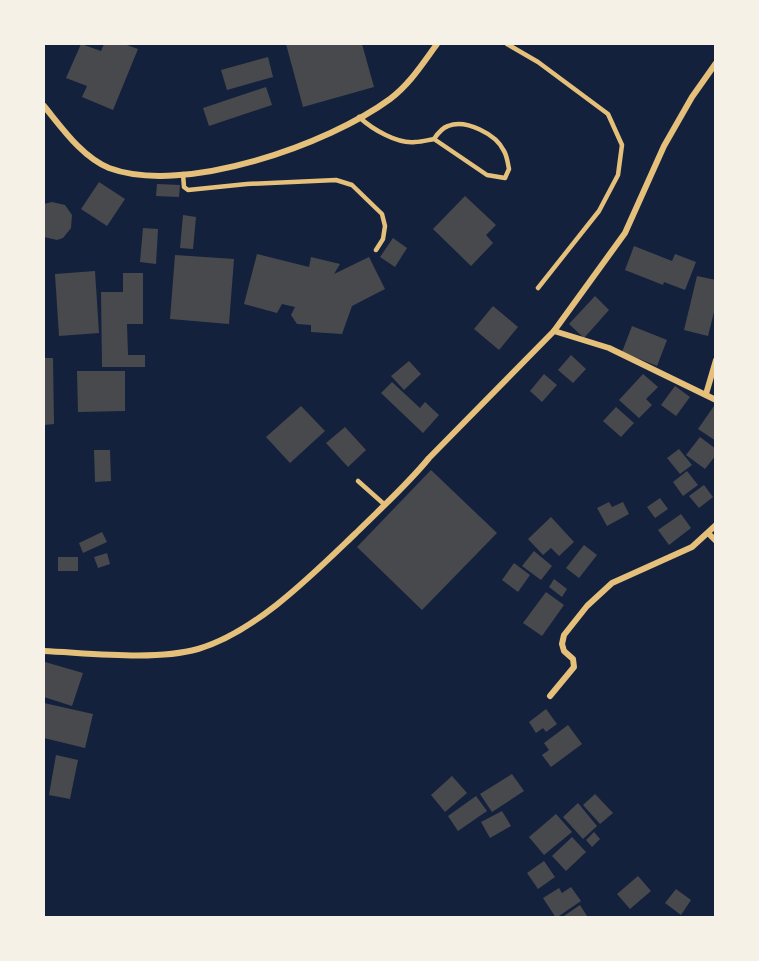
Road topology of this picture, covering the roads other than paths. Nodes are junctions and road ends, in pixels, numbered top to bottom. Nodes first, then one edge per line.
1 (437, 44) edge
2 (507, 44) edge
3 (716, 63) edge
4 (44, 106) edge
5 (359, 117) junction
6 (434, 139) junction
7 (183, 174) junction
8 (376, 250) dead end
9 (538, 288) dead end
10 (554, 331) junction
11 (716, 360) edge
12 (706, 394) junction
13 (716, 400) edge
14 (358, 481) dead end
15 (385, 504) junction
16 (716, 525) edge
17 (708, 533) junction
18 (716, 541) edge
19 (44, 651) edge
20 (550, 696) dead end

1 - 5 street
2 - 9 lane
3 - 10 street
4 - 7 street
5 - 6 lane
5 - 7 street
6 - 6 lane
7 - 8 lane
10 - 12 street
10 - 15 street
11 - 12 street
12 - 13 street
14 - 15 lane
15 - 19 street
16 - 17 street
17 - 18 street
17 - 20 street

